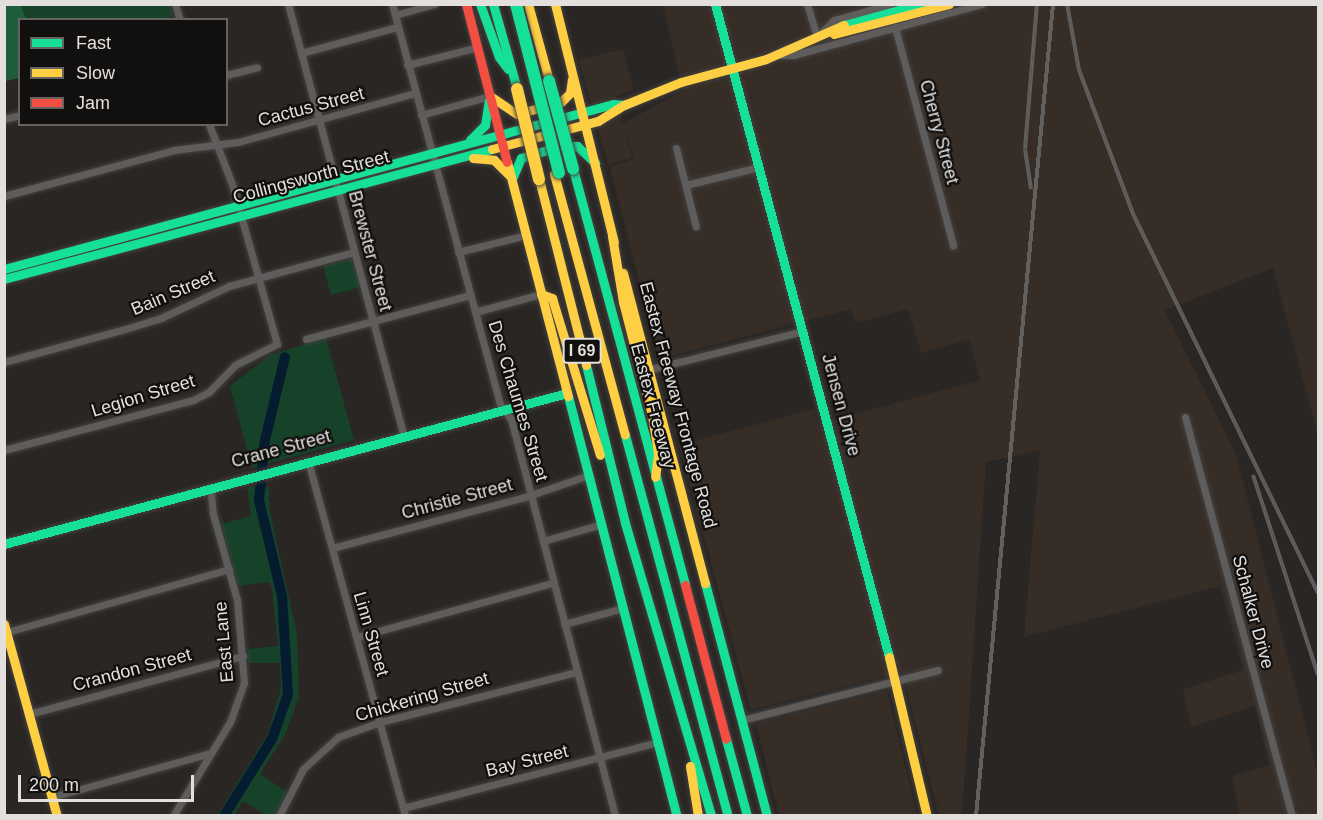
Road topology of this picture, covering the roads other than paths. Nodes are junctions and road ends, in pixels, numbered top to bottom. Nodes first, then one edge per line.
1 (288, 4) edge
2 (392, 4) edge
3 (434, 4) edge
4 (466, 4) edge
5 (480, 4) edge
6 (493, 4) edge
7 (511, 4) edge
8 (516, 4) edge
9 (528, 4) edge
10 (555, 4) edge
11 (716, 4) edge
12 (807, 4) edge
13 (921, 4) edge
14 (949, 4) edge
15 (982, 4) edge
16 (892, 12) edge
17 (394, 15) junction
18 (398, 27) junction
19 (817, 37) junction
20 (478, 47) junction
21 (301, 53) junction
22 (775, 55) junction
23 (407, 65) junction
24 (257, 67) dead end
25 (732, 68) junction
26 (228, 74) edge
27 (513, 75) junction
28 (573, 76) junction
29 (415, 93) junction
30 (490, 96) junction
31 (421, 115) junction
32 (585, 118) junction
33 (318, 120) junction
34 (210, 126) edge
35 (501, 140) junction
36 (215, 146) junction
37 (676, 148) dead end
38 (456, 152) junction
39 (432, 159) junction
40 (596, 165) junction
41 (759, 167) junction
42 (556, 174) junction
43 (512, 180) junction
44 (336, 184) junction
45 (686, 185) junction
46 (4, 196) edge
47 (238, 209) junction
48 (696, 227) dead end
49 (526, 235) junction
50 (612, 236) junction
51 (953, 245) dead end
52 (354, 252) junction
53 (458, 252) junction
54 (4, 269) edge
55 (4, 279) edge
56 (257, 279) junction
57 (542, 294) junction
58 (470, 295) junction
59 (475, 312) junction
60 (374, 320) junction
61 (803, 332) junction
62 (306, 339) dead end
63 (4, 362) edge
64 (651, 369) junction
65 (567, 393) junction
66 (503, 410) junction
67 (1185, 417) dead end
68 (404, 436) junction
69 (4, 450) edge
70 (308, 461) junction
71 (589, 475) junction
72 (654, 481) junction
73 (210, 487) junction
74 (616, 489) junction
75 (531, 493) junction
76 (602, 524) junction
77 (543, 541) junction
78 (4, 544) edge
79 (332, 549) junction
80 (229, 569) junction
81 (552, 583) junction
82 (623, 608) junction
83 (564, 624) junction
84 (6, 628) edge
85 (357, 637) junction
86 (243, 656) junction
87 (938, 670) dead end
88 (576, 672) junction
89 (896, 681) junction
90 (29, 714) junction
91 (742, 720) junction
92 (380, 722) junction
93 (658, 742) junction
94 (211, 753) junction
95 (600, 758) junction
96 (52, 797) junction
97 (703, 810) edge
98 (727, 810) edge
99 (746, 810) edge
100 (677, 811) edge
101 (404, 812) edge
102 (765, 813) edge
103 (57, 816) edge
104 (173, 816) edge
105 (279, 816) edge
106 (615, 816) edge
107 (927, 816) edge
108 (1292, 816) edge

1 - 21 street, Brewster Street
2 - 17 street, Des Chaumes Street
3 - 17 street
4 - 20 main road
5 - 27 main road
6 - 27 main road, I 69
7 - 42 main road, I 69
8 - 42 main road, I 69, bridge
9 - 72 main road, Eastex Freeway / I 69, bridge
10 - 28 main road, Eastex Freeway Frontage Road
11 - 25 main road, Jensen Drive
12 - 19 street
13 - 16 main road, Collingsworth Street
14 - 16 main road, Collingsworth Street
15 - 16 street, Collingsworth Street
16 - 19 main road, Collingsworth Street
16 - 22 street, Collingsworth Street
16 - 51 street, Cherry Street
17 - 18 street, Des Chaumes Street
18 - 21 street
18 - 23 street, Des Chaumes Street
19 - 22 main road, Collingsworth Street
20 - 23 street
20 - 30 main road
21 - 33 street, Brewster Street
22 - 25 main road, Collingsworth Street
23 - 29 street, Des Chaumes Street
24 - 26 street
25 - 32 main road, Collingsworth Street
25 - 41 main road, Jensen Drive
27 - 74 main road, I 69, bridge
28 - 30 main road
28 - 32 main road, Eastex Freeway Frontage Road
29 - 31 street, Des Chaumes Street
29 - 33 street, Cactus Street
30 - 31 street
30 - 35 main road
30 - 38 main road
31 - 39 street, Des Chaumes Street
32 - 35 main road, Collingsworth Street
32 - 40 main road, Eastex Freeway Frontage Road
33 - 36 street, Cactus Street
33 - 44 street, Brewster Street
34 - 36 street
35 - 38 main road, Collingsworth Street
35 - 43 main road
36 - 46 street, Cactus Street
36 - 47 street
37 - 45 street
38 - 39 main road, Collingsworth Street
38 - 43 main road
39 - 44 main road, Collingsworth Street
39 - 53 street, Des Chaumes Street
40 - 43 main road
40 - 50 main road, Eastex Freeway Frontage Road
41 - 45 street
41 - 61 main road, Jensen Drive
42 - 98 main road, I 69
43 - 49 main road
44 - 47 main road, Collingsworth Street
44 - 52 street, Brewster Street
45 - 48 street
47 - 54 main road, Collingsworth Street
47 - 55 main road, Collingsworth Street
47 - 56 street
49 - 53 street
49 - 57 main road
50 - 64 main road, Eastex Freeway Frontage Road
50 - 72 main road
52 - 56 street, Bain Street
52 - 60 street, Brewster Street
53 - 58 street, Des Chaumes Street
56 - 63 street, Bain Street
56 - 69 street, Legion Street
57 - 59 street
57 - 65 main road
57 - 74 main road
58 - 59 street, Des Chaumes Street
58 - 60 street
59 - 66 street, Des Chaumes Street
60 - 62 street
60 - 68 street, Brewster Street
61 - 64 street
61 - 89 main road, Jensen Drive
64 - 91 main road, Eastex Freeway Frontage Road
65 - 66 main road, Crane Street
65 - 71 main road
66 - 68 main road, Crane Street
66 - 75 street, Des Chaumes Street
67 - 108 street, Schalker Drive
68 - 70 main road, Crane Street
70 - 73 main road, Crane Street
70 - 79 street, Linn Street
71 - 75 street, Christie Street
71 - 76 main road
72 - 99 main road, Eastex Freeway / I 69
73 - 78 main road, Crane Street
73 - 80 street, East Lane
74 - 97 main road, I 69
75 - 77 street, Des Chaumes Street
75 - 79 street, Christie Street
76 - 77 street
76 - 82 main road
77 - 81 street, Des Chaumes Street
79 - 85 street, Linn Street
80 - 84 street
80 - 86 street, East Lane
81 - 83 street, Des Chaumes Street
81 - 85 street
82 - 83 street
82 - 93 main road
83 - 88 street, Des Chaumes Street
84 - 90 main road
85 - 92 street, Linn Street
86 - 90 street, Crandon Street
86 - 94 street, East Lane
87 - 89 street
88 - 92 street, Chickering Street
88 - 95 street, Des Chaumes Street
89 - 91 street
89 - 107 main road, Jensen Drive
90 - 96 main road
91 - 102 main road, Eastex Freeway Frontage Road
92 - 101 street, Linn Street
92 - 105 street, Chickering Street
93 - 95 street, Bay Street
93 - 100 main road
94 - 96 street
94 - 104 street, East Lane
95 - 101 street, Bay Street
95 - 106 street, Des Chaumes Street
96 - 103 main road

